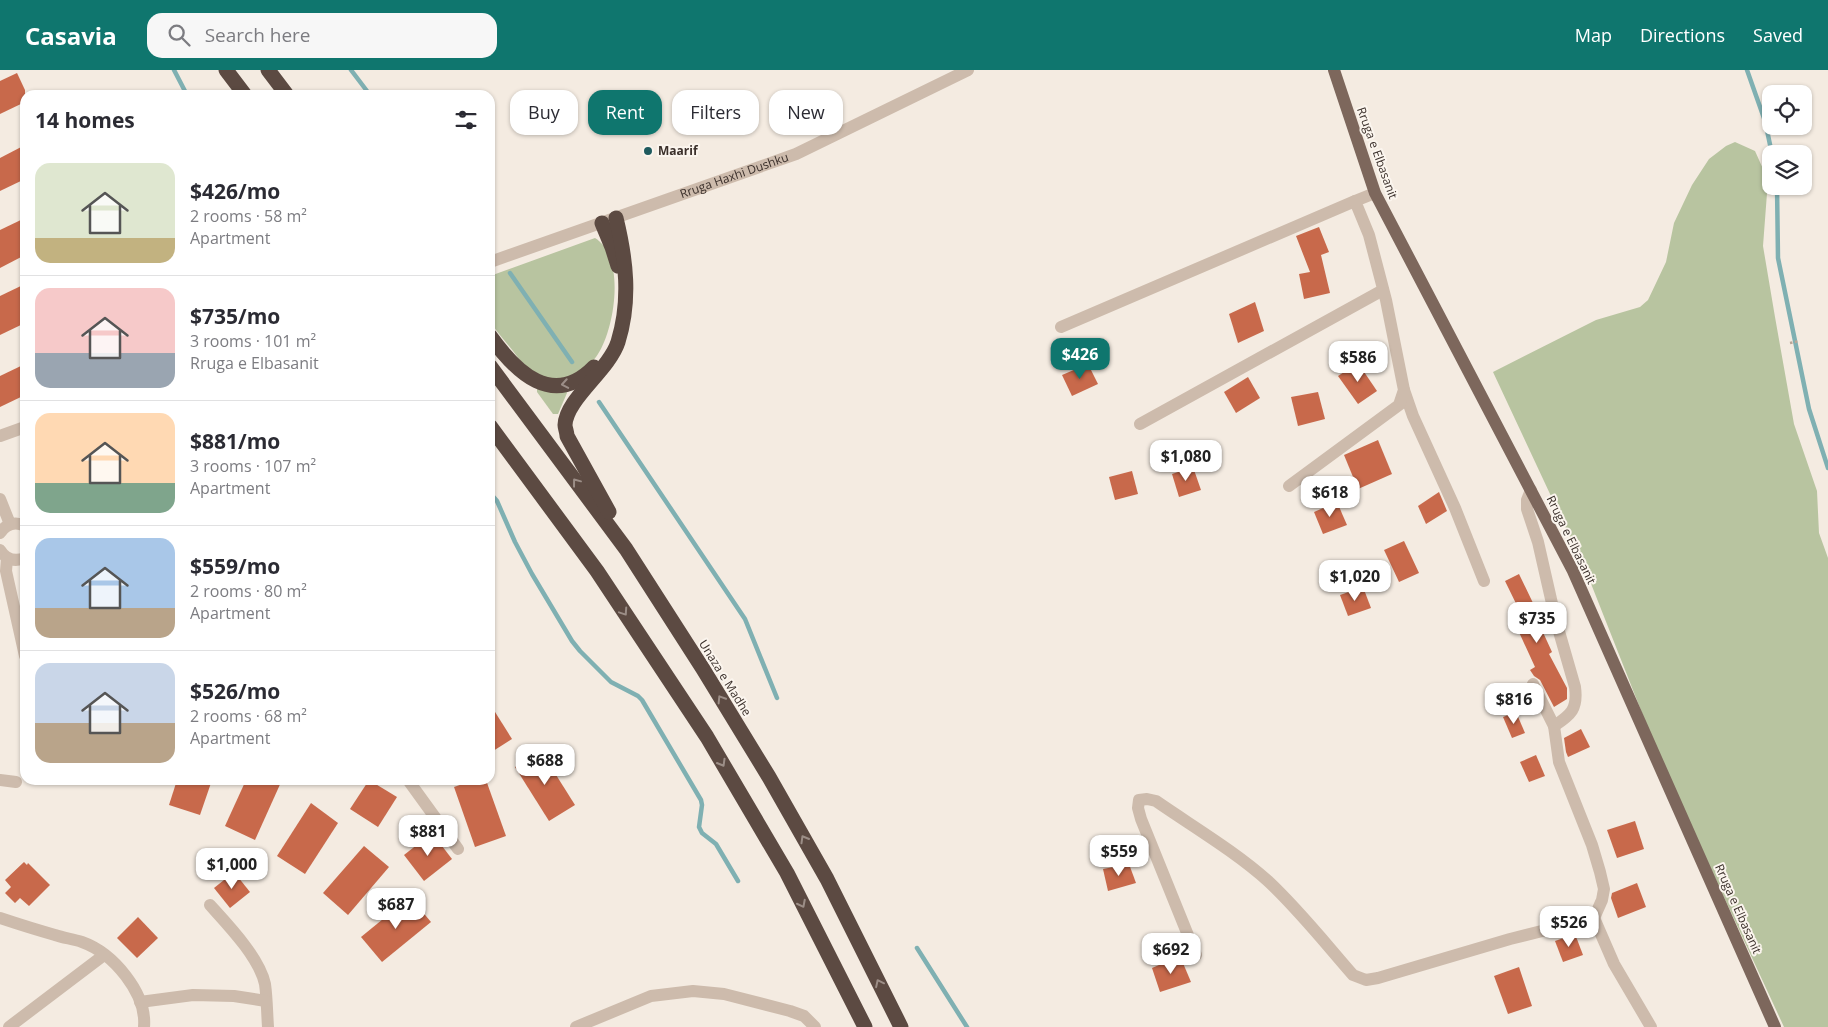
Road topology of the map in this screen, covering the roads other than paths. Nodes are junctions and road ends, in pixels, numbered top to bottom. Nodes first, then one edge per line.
1 (226, 70) edge
2 (268, 70) edge
3 (968, 70) edge
4 (1334, 70) edge
5 (241, 90) edge
6 (283, 90) edge
7 (1375, 193) junction
8 (1355, 201) junction
9 (609, 220) junction
10 (495, 260) edge
11 (1383, 290) junction
12 (1061, 327) dead end
13 (495, 343) edge
14 (495, 373) edge
15 (1404, 390) junction
16 (1140, 424) dead end
17 (20, 429) edge
18 (495, 433) edge
19 (0, 436) edge
20 (495, 450) edge
21 (1289, 486) dead end
22 (1531, 490) junction
23 (0, 500) edge
24 (20, 524) edge
25 (5, 529) edge
26 (626, 549) junction
27 (4, 554) edge
28 (20, 559) edge
29 (597, 571) junction
30 (1484, 581) dead end
31 (20, 634) edge
32 (1533, 684) dead end
33 (1554, 726) junction
34 (0, 780) edge
35 (16, 782) dead end
36 (412, 785) edge
37 (458, 850) dead end
38 (210, 905) dead end
39 (0, 918) edge
40 (1594, 918) junction
41 (1196, 954) dead end
42 (104, 955) junction
43 (266, 1001) junction
44 (140, 1002) junction
45 (9, 1027) edge
46 (144, 1027) edge
47 (268, 1027) edge
48 (576, 1027) edge
49 (815, 1027) edge
50 (865, 1027) edge
51 (901, 1027) edge
52 (1651, 1027) edge
53 (1775, 1027) edge

1 - 5 highway
2 - 6 highway
3 - 9 street, Rruga Haxhi Dushku
4 - 7 main road, Rruga e Elbasanit
7 - 8 street
7 - 22 main road, Rruga e Elbasanit
8 - 11 street
8 - 12 street
9 - 10 street, Rruga Haxhi Dushku
9 -> 13 highway
9 - 26 highway
11 - 15 street
11 - 16 street
26 -> 14 highway, Unaza e Madhe
15 - 21 street
15 - 30 street
17 - 19 street
18 - 29 highway
20 - 29 highway
22 - 33 street
22 - 53 main road, Rruga e Elbasanit
23 - 25 street
24 - 25 street
51 -> 26 highway, Unaza e Madhe
27 - 28 street
27 - 31 street
29 -> 50 highway
32 - 33 street
33 - 40 street
34 - 35 street
36 - 37 street
38 - 43 street
39 - 42 street
40 - 41 street
40 - 52 street
42 - 44 street
42 - 45 street
43 - 44 street
43 - 47 street
44 - 46 street
48 - 49 street

